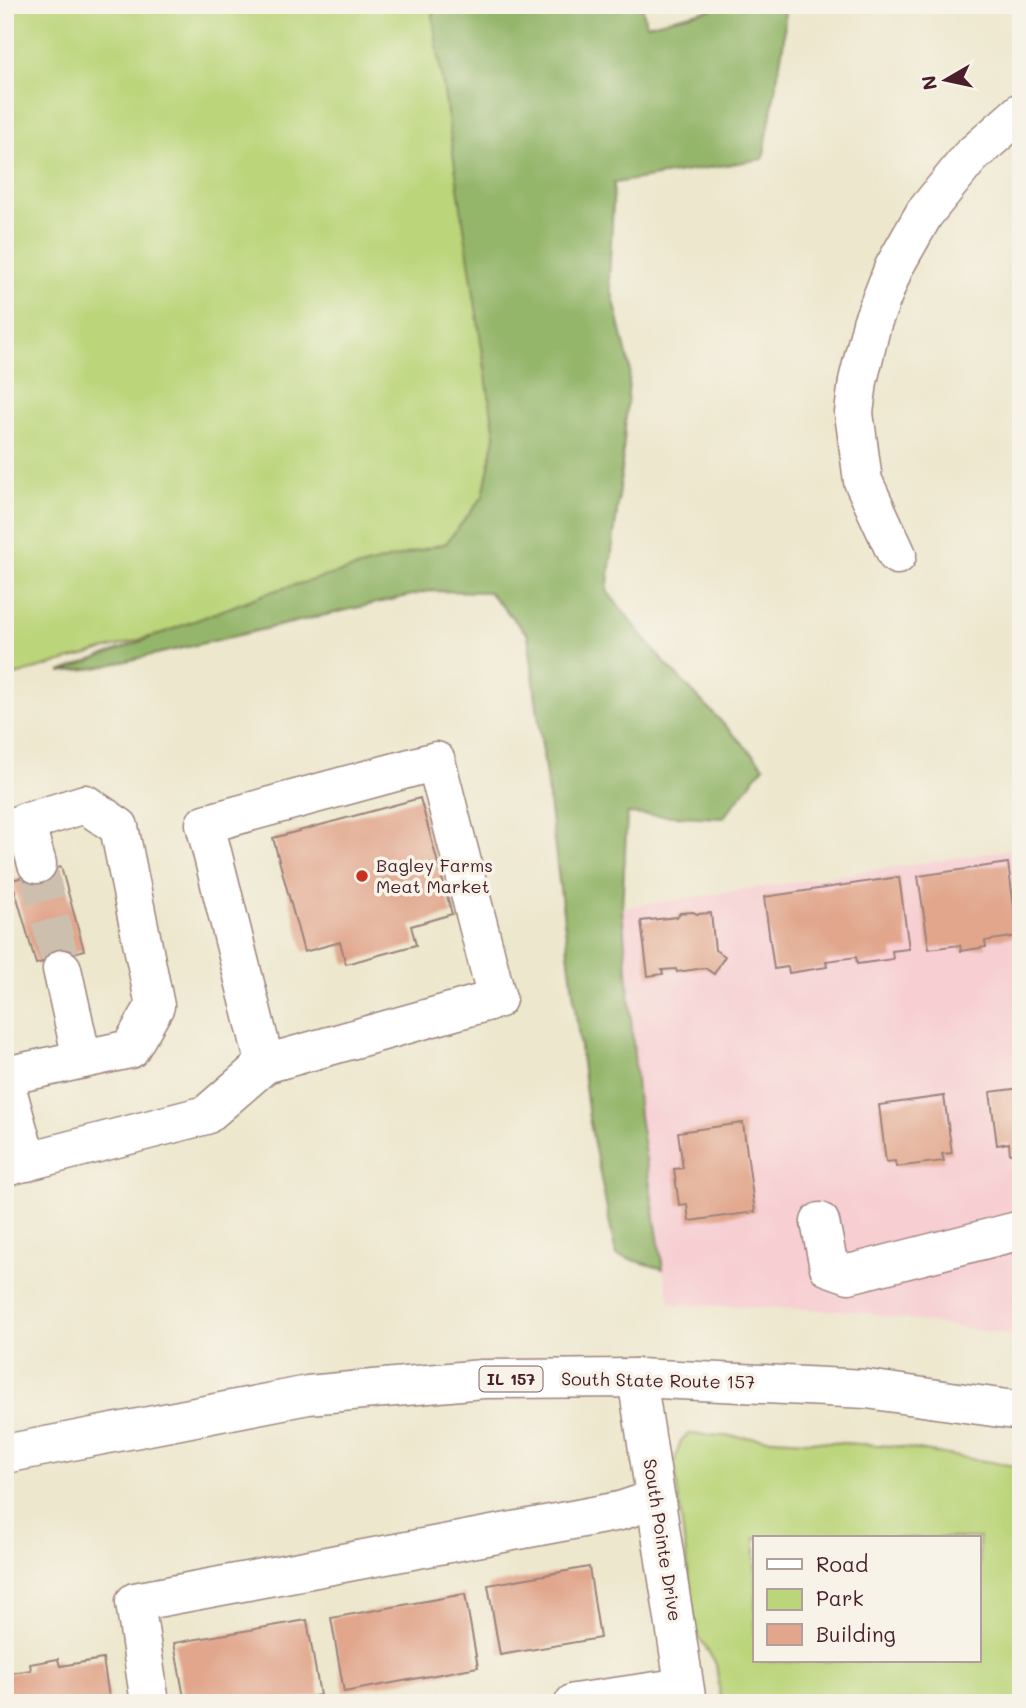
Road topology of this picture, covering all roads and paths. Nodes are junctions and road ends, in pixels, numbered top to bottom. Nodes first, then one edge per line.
1 (1021, 112) edge
2 (897, 555) dead end
3 (15, 825) edge
4 (37, 864) tunnel mouth
5 (62, 969) tunnel mouth
6 (82, 1059) junction
7 (265, 1064) junction
8 (5, 1076) edge
9 (5, 1083) edge
10 (16, 1165) edge
11 (820, 1222) dead end
12 (1021, 1230) edge
13 (637, 1378) junction
14 (1021, 1411) edge
15 (5, 1454) edge
16 (656, 1499) junction
17 (685, 1695) edge
18 (150, 1703) edge
19 (574, 1703) edge

1 - 2 street
3 - 4 street
3 - 6 street
5 - 6 street
6 - 8 street
7 - 7 street
7 - 10 street
9 - 10 street
11 - 12 street
13 - 14 street, South State Route 157 / IL 157
13 - 15 street, South State Route 157 / IL 157
13 - 16 street, South Pointe Drive
16 - 17 street, South Pointe Drive
16 - 18 street
17 - 19 street

